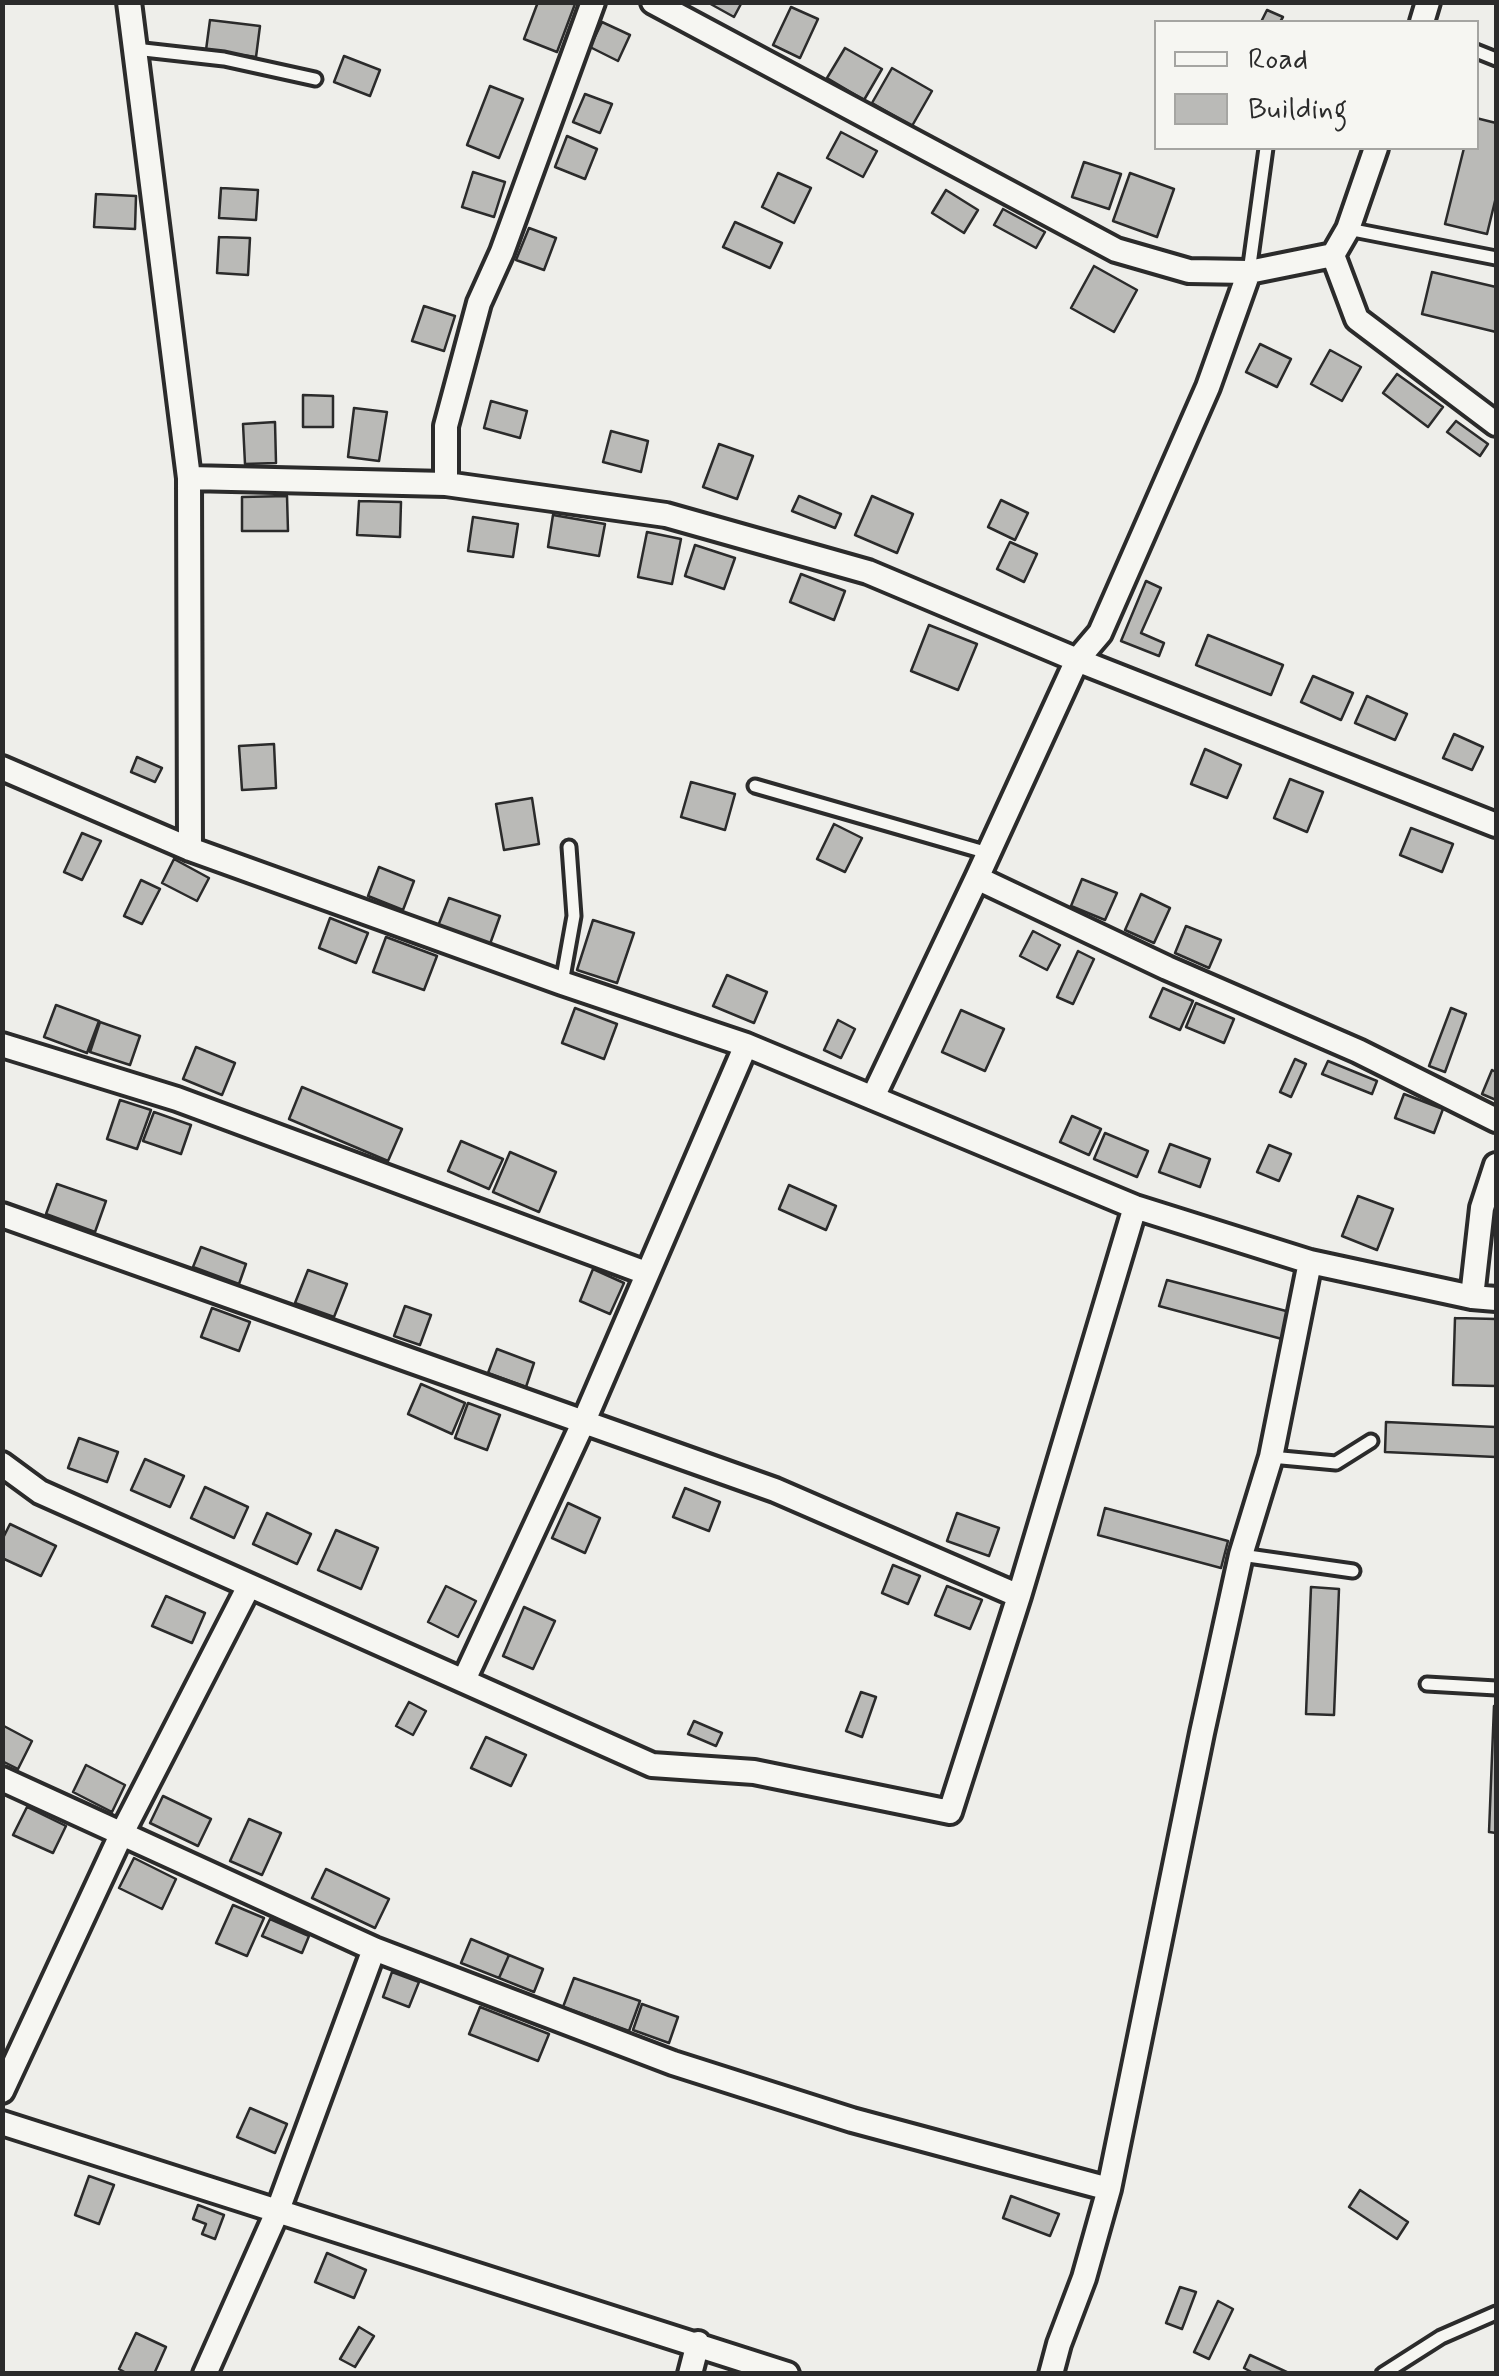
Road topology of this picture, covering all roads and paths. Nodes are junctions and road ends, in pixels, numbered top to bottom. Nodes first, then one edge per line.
1 (129, 2) edge
2 (592, 2) edge
3 (653, 2) edge
4 (135, 49) junction
5 (315, 79) dead end
6 (1266, 150) edge
7 (1375, 150) edge
8 (1348, 230) junction
9 (1333, 255) junction
10 (1496, 258) edge
11 (1248, 272) junction
12 (1496, 424) edge
13 (189, 478) junction
14 (446, 484) junction
15 (1076, 660) junction
16 (2, 768) edge
17 (755, 786) dead end
18 (1496, 826) edge
19 (570, 848) dead end
20 (190, 849) junction
21 (988, 853) junction
22 (978, 878) junction
23 (562, 983) junction
24 (2, 1045) edge
25 (746, 1045) junction
26 (873, 1096) junction
27 (1496, 1120) edge
28 (1496, 1165) edge
29 (1135, 1208) junction
30 (2, 1215) edge
31 (1310, 1262) junction
32 (646, 1273) junction
33 (1472, 1297) junction
34 (1496, 1299) edge
35 (584, 1421) junction
36 (1372, 1440) dead end
37 (1272, 1456) junction
38 (2, 1464) edge
39 (1240, 1555) junction
40 (1353, 1572) dead end
41 (249, 1586) junction
42 (1019, 1596) junction
43 (464, 1680) junction
44 (1427, 1684) dead end
45 (1496, 1688) edge
46 (2, 1779) edge
47 (121, 1835) junction
48 (374, 1948) junction
49 (2, 2090) edge
50 (2, 2123) edge
51 (1109, 2190) junction
52 (278, 2210) junction
53 (1496, 2313) edge
54 (698, 2344) junction
55 (205, 2374) edge
56 (690, 2374) edge
57 (787, 2374) edge
58 (1052, 2374) edge
59 (1383, 2374) edge

1 - 4 street
2 - 14 street
3 - 11 street
4 - 5 lane
4 - 13 street
6 - 11 lane
7 - 8 street
8 - 9 street
8 - 10 lane
9 - 11 street
9 - 12 street
11 - 15 street
13 - 14 street
13 - 20 street
14 - 15 street
15 - 18 street
15 - 21 street
16 - 20 street
17 - 21 lane
19 - 23 lane
20 - 23 street
21 - 22 street
22 - 26 street
22 - 27 street
23 - 25 street
24 - 32 street
25 - 26 street
25 - 32 street
26 - 29 street
28 - 33 street
29 - 31 street
29 - 42 street
30 - 35 street
31 - 33 street
31 - 37 street
32 - 35 street
33 - 34 street
35 - 42 street
35 - 43 street
36 - 37 lane
37 - 39 street
38 - 41 street
39 - 40 lane
39 - 51 street
41 - 43 street
41 - 47 street
42 - 43 street
44 - 45 lane
46 - 47 street
47 - 48 street
47 - 49 street
48 - 51 street
48 - 52 street
50 - 52 street
51 - 58 street
52 - 54 street
52 - 55 street
53 - 59 lane
54 - 56 street
54 - 57 street

